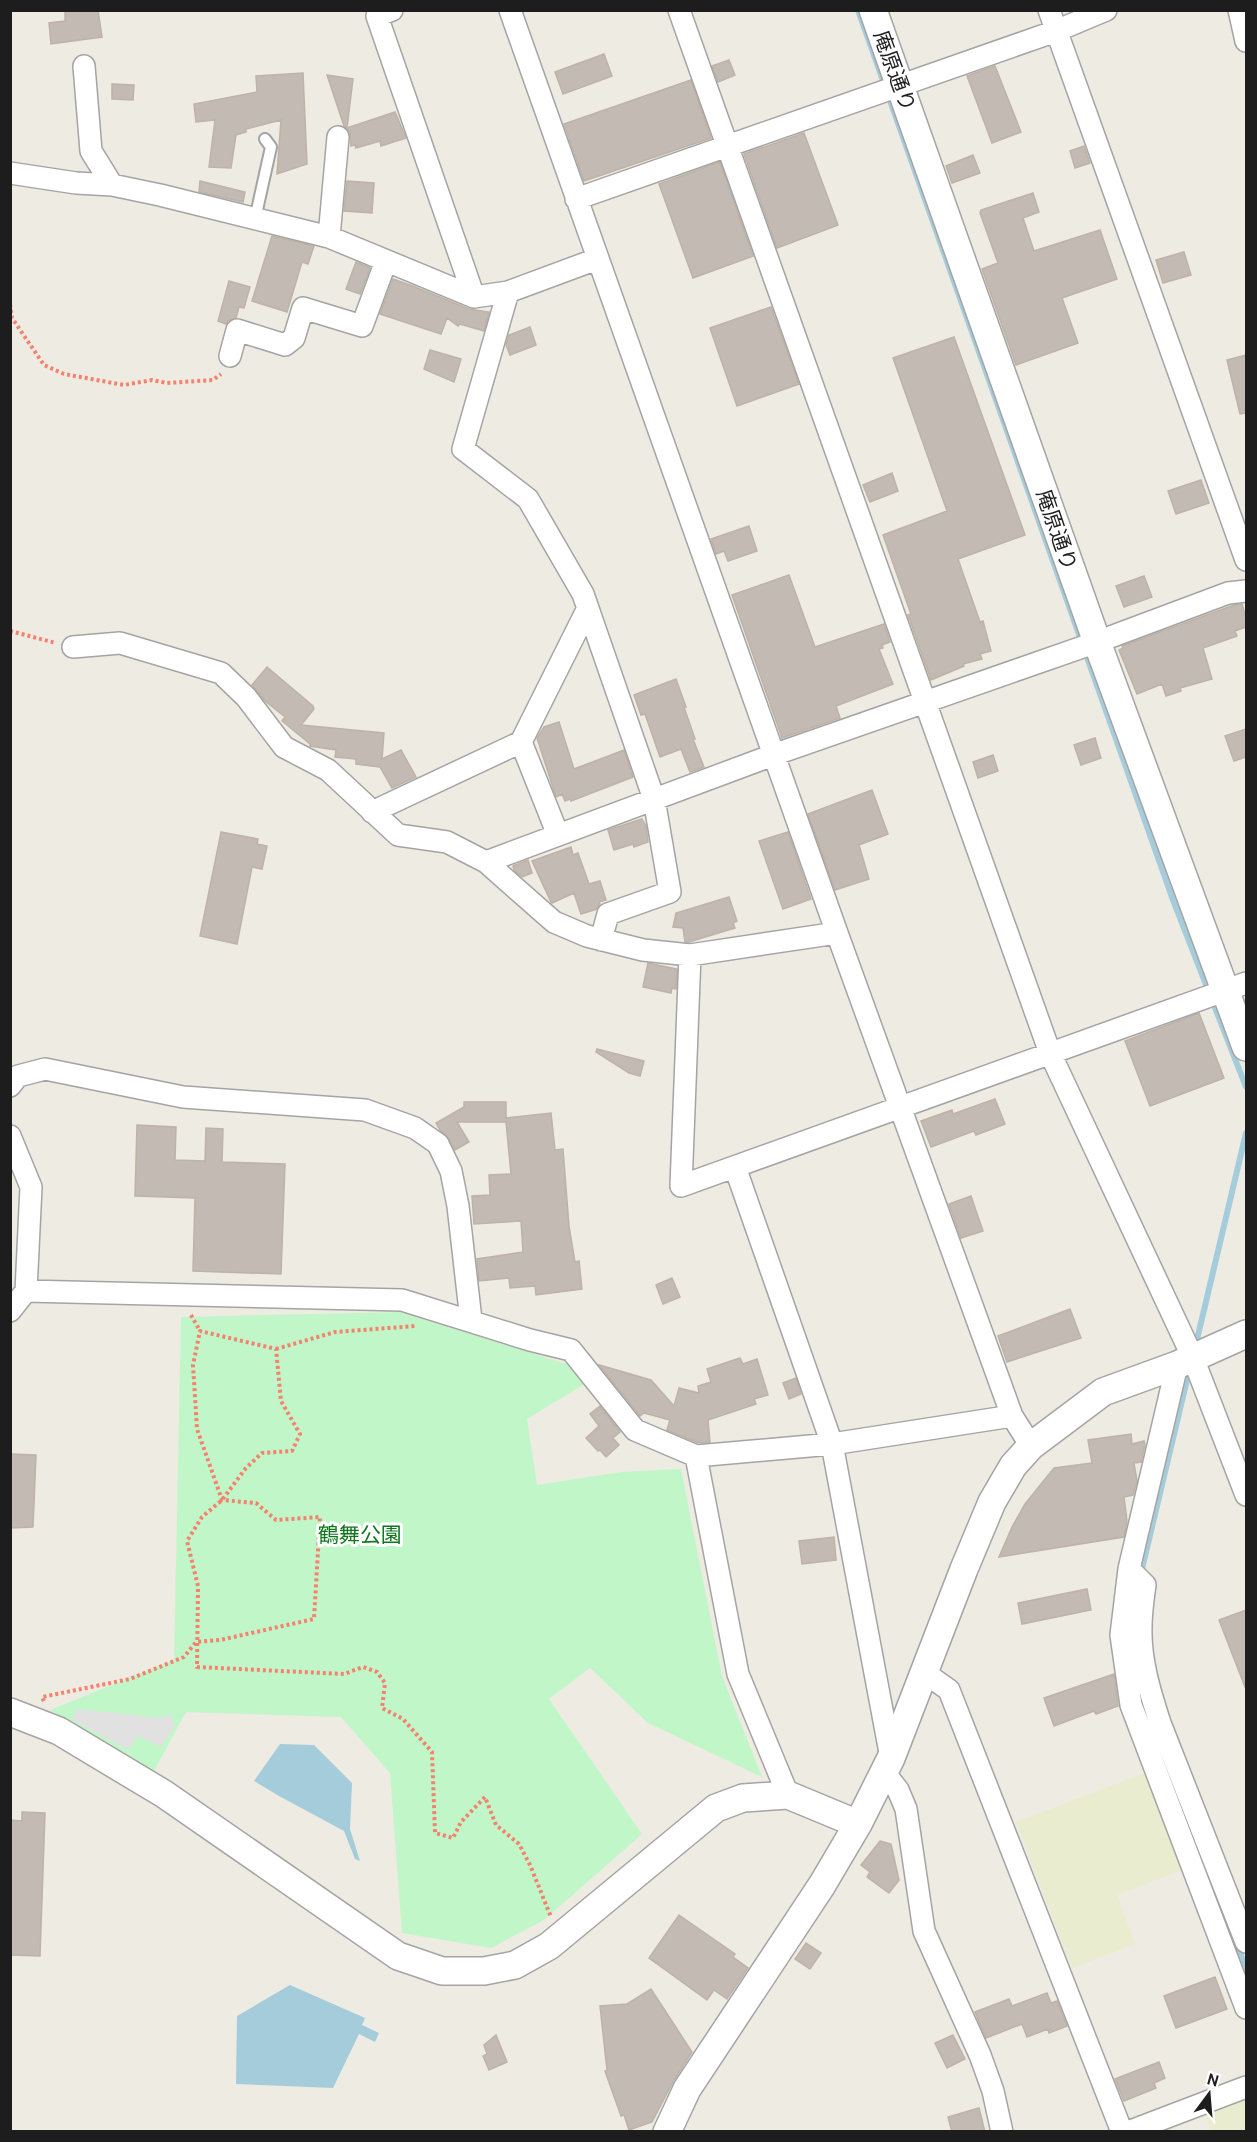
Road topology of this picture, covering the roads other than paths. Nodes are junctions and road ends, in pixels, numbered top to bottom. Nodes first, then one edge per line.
1 (392, 10) edge
2 (510, 10) edge
3 (679, 10) edge
4 (873, 10) edge
5 (1048, 10) edge
6 (1106, 10) edge
7 (1239, 10) edge
8 (1056, 31) junction
9 (1246, 41) edge
10 (84, 66) dead end
11 (901, 85) junction
12 (338, 137) dead end
13 (266, 139) dead end
14 (727, 146) junction
15 (10, 173) edge
16 (112, 185) junction
17 (576, 199) junction
18 (255, 219) junction
19 (329, 237) junction
20 (597, 259) junction
21 (386, 261) junction
22 (508, 292) junction
23 (474, 297) junction
24 (230, 356) road end
25 (1246, 560) edge
26 (1246, 591) edge
27 (588, 608) junction
28 (1097, 642) junction
29 (73, 647) road end
30 (925, 702) junction
31 (521, 742) junction
32 (773, 755) junction
33 (654, 799) junction
34 (372, 812) junction
35 (558, 835) junction
36 (486, 862) junction
37 (837, 933) junction
38 (601, 940) junction
39 (690, 955) junction
40 (1235, 987) edge
41 (1246, 1047) edge
42 (1050, 1053) junction
43 (10, 1086) edge
44 (900, 1107) junction
45 (10, 1136) edge
46 (735, 1167) junction
47 (26, 1291) junction
48 (10, 1311) edge
49 (471, 1320) junction
50 (1246, 1334) edge
51 (1185, 1362) junction
52 (1012, 1416) junction
53 (832, 1444) junction
54 (1031, 1446) junction
55 (696, 1456) junction
56 (1246, 1495) edge
57 (1129, 1569) junction
58 (924, 1673) junction
59 (10, 1712) edge
60 (887, 1765) junction
61 (788, 1795) junction
62 (858, 1824) junction
63 (1246, 1942) edge
64 (1246, 2008) edge
65 (1246, 2087) edge
66 (667, 2132) edge
67 (1002, 2132) edge
68 (1122, 2132) edge
69 (1128, 2132) edge

1 - 23 street
2 - 17 street
3 - 14 street
4 - 11 street, 庵原通り
5 - 8 street
6 - 8 street
7 - 9 street
8 - 11 street
8 - 25 street
10 - 16 street
11 - 14 street
11 - 28 street, 庵原通り
12 - 19 street
13 - 18 lane
14 - 17 street
14 - 30 street
15 - 16 street
16 - 18 street
17 - 20 street
18 - 19 street
19 - 21 street
20 - 22 street
20 - 32 street
21 - 23 street
21 - 24 street
22 - 23 street
22 - 27 street
26 - 28 street
27 - 31 street
27 - 33 street
28 - 30 street
28 - 40 street, 庵原通り
29 - 34 street
30 - 32 street
30 - 42 street
31 - 34 street
31 - 35 street
32 - 33 street
32 - 37 street
33 - 35 street
33 - 38 street
34 - 36 street
35 - 36 street
36 - 38 street
37 - 39 street
37 - 44 street
38 - 39 street
39 - 46 street
40 - 41 street, 庵原通り
40 - 42 street
42 - 44 street
42 - 51 street
43 - 49 street
44 - 46 street
44 - 52 street
45 - 47 street
46 - 53 street
47 - 48 street
47 - 49 street
49 - 55 street
50 - 51 street
51 - 54 street
51 - 56 street
51 - 57 street
52 - 53 street
52 - 54 street
53 - 55 street
53 - 60 street
54 - 58 street
55 - 61 street
57 - 63 street
57 - 64 street
58 - 60 street
58 - 68 street
59 - 61 street
60 - 62 street
60 - 67 street
61 - 62 street
62 - 66 street
65 - 69 street

